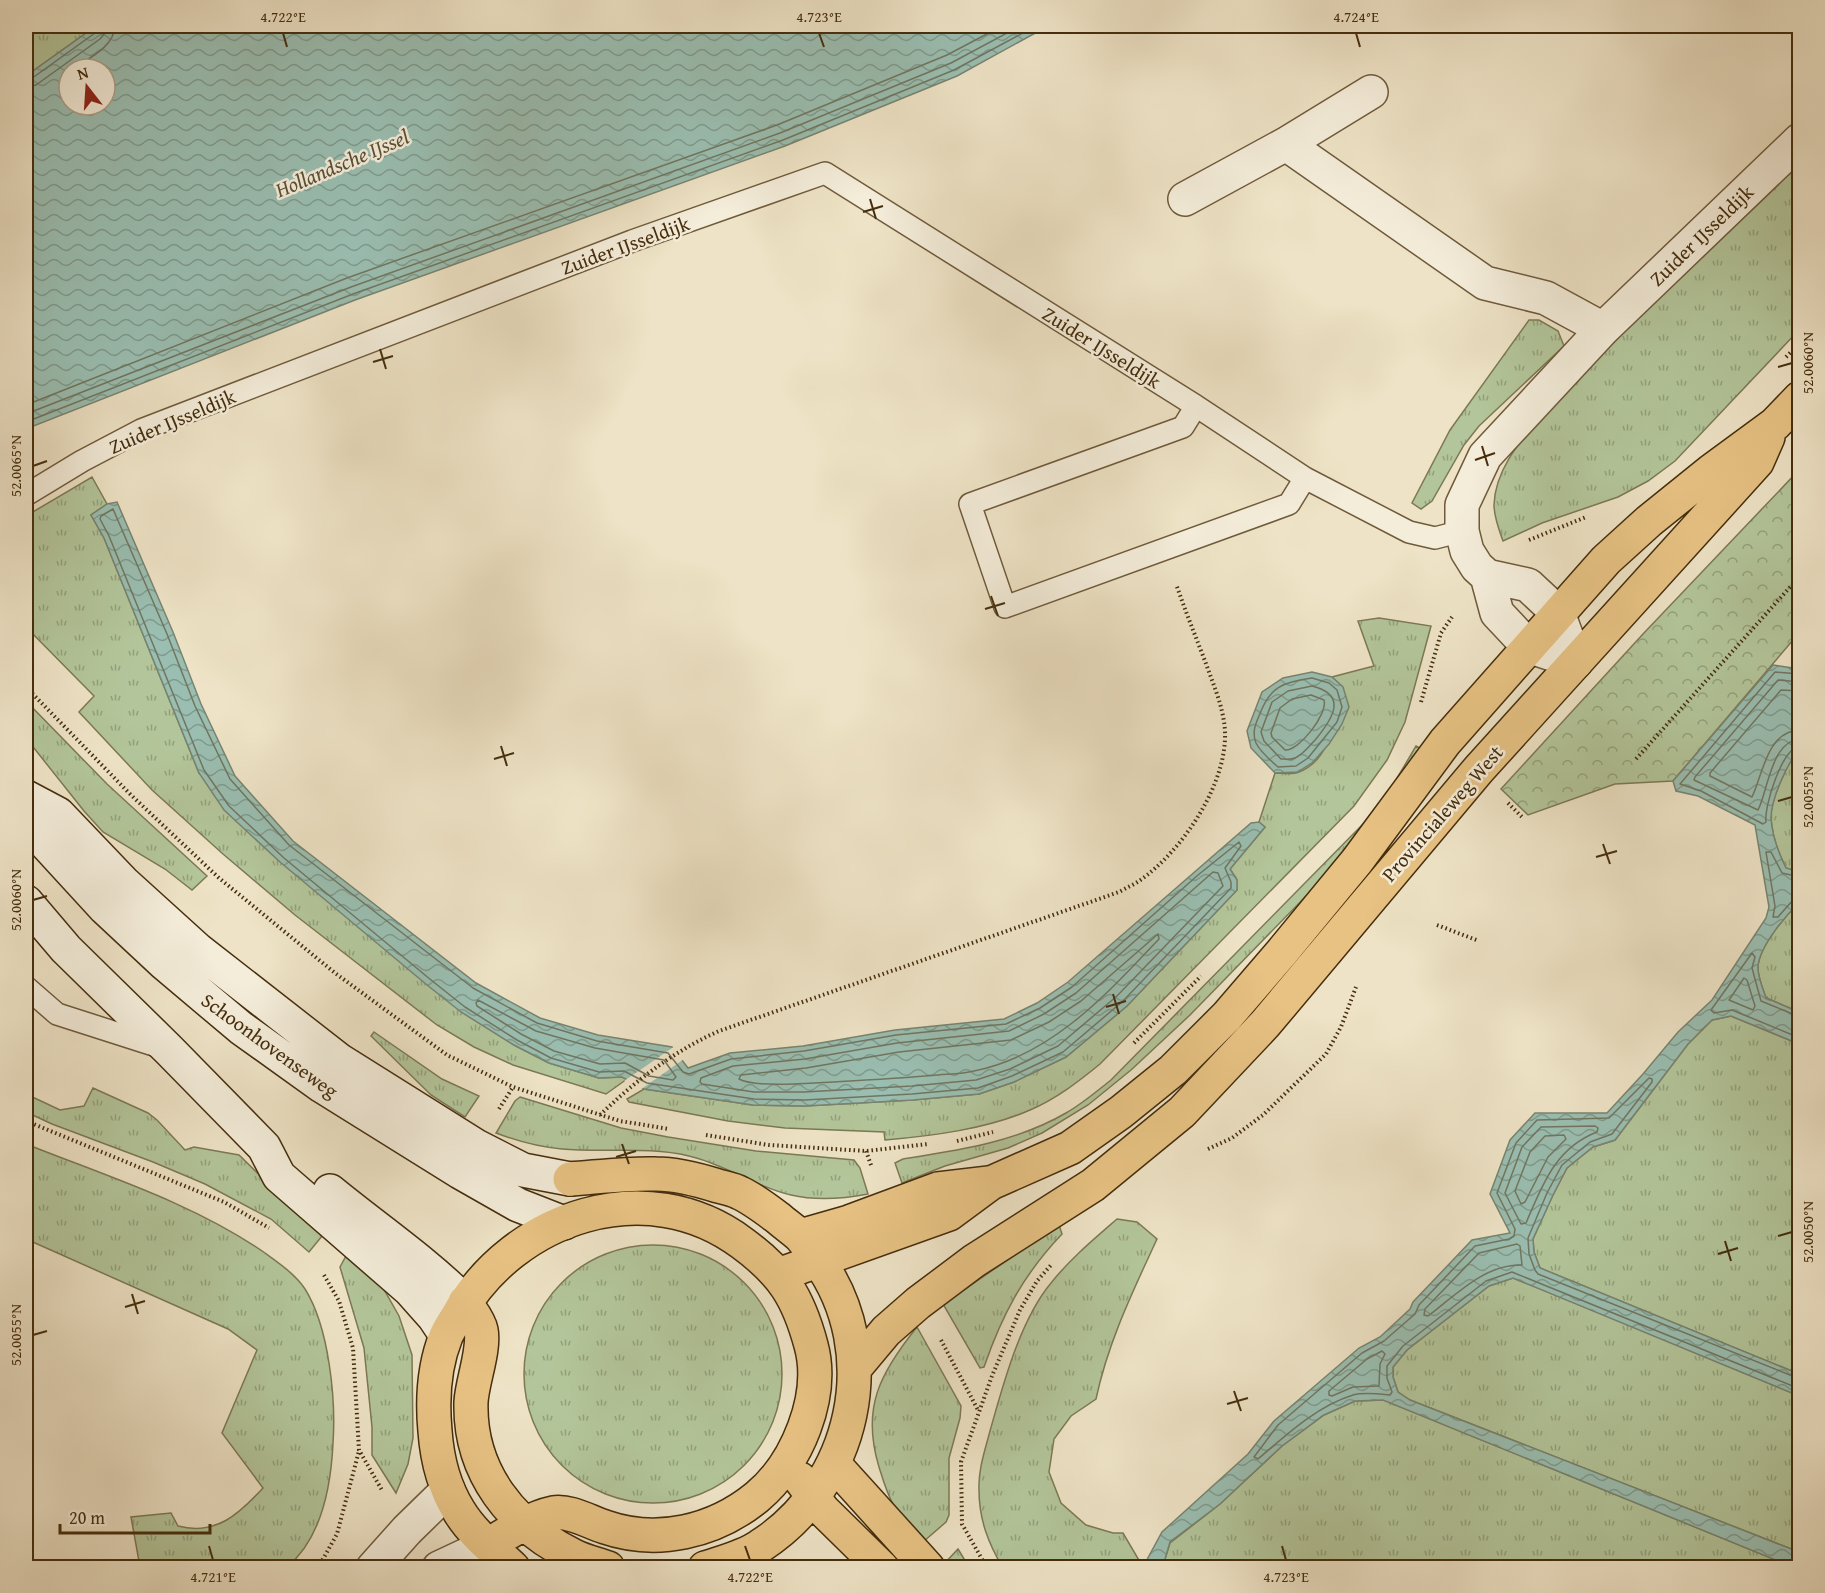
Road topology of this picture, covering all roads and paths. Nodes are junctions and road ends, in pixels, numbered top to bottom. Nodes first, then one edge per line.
1 (1371, 92) dead end
2 (1800, 140) edge
3 (1286, 144) junction
4 (1185, 199) dead end
5 (1603, 329) junction
6 (1800, 398) edge
7 (1196, 406) junction
8 (1774, 424) junction
9 (1305, 478) junction
10 (26, 495) edge
11 (1462, 531) junction
12 (1163, 550) junction
13 (1487, 576) junction
14 (1800, 576) edge
15 (1558, 613) junction
16 (1528, 646) junction
17 (1576, 662) junction
18 (26, 687) edge
19 (1419, 706) dead end
20 (1636, 759) dead end
21 (26, 797) edge
22 (26, 807) edge
23 (26, 902) edge
24 (1437, 925) dead end
25 (1479, 941) dead end
26 (1203, 973) dead end
27 (26, 987) edge
28 (1132, 1044) dead end
29 (169, 1050) junction
30 (600, 1114) junction
31 (26, 1121) edge
32 (678, 1130) dead end
33 (994, 1132) dead end
34 (701, 1134) dead end
35 (951, 1142) dead end
36 (930, 1144) dead end
37 (264, 1147) junction
38 (564, 1223) junction
39 (276, 1234) dead end
40 (810, 1249) junction
41 (1058, 1258) dead end
42 (321, 1269) dead end
43 (778, 1275) junction
44 (465, 1302) junction
45 (446, 1335) junction
46 (855, 1368) junction
47 (788, 1460) junction
48 (834, 1464) junction
49 (448, 1490) junction
50 (813, 1498) junction
51 (525, 1523) junction
52 (488, 1545) junction
53 (318, 1568) edge
54 (373, 1568) edge
55 (439, 1568) edge
56 (513, 1568) edge
57 (608, 1568) edge
58 (705, 1568) edge
59 (882, 1568) edge
60 (928, 1568) edge
61 (987, 1568) edge

1 - 3 main road
2 - 5 main road, Zuider IJsseldijk
3 - 4 main road
3 - 5 main road
5 - 11 main road, Zuider IJsseldijk
6 - 8 main road, Provincialeweg West
7 - 9 lane, Zuider IJsseldijk
7 - 10 lane, Zuider IJsseldijk
7 - 12 lane
8 - 15 main road, Provincialeweg West
8 - 17 main road, Provincialeweg West
9 - 11 lane, Zuider IJsseldijk
9 - 12 lane
11 - 13 main road, Zuider IJsseldijk
12 - 30 path
13 - 15 main road
13 - 16 main road, Zuider IJsseldijk
13 - 19 path
14 - 20 path
15 - 16 main road, Provincialeweg West
15 - 17 main road
16 - 17 main road, Zuider IJsseldijk
16 - 40 main road, Provincialeweg West
17 - 46 main road, Provincialeweg West
18 - 30 path
21 - 40 main road, Schoonhovenseweg
22 - 38 main road, Schoonhovenseweg
23 - 29 main road
24 - 25 path
26 - 28 path
27 - 29 lane
29 - 37 main road
30 - 32 path
31 - 39 path
33 - 35 path
34 - 36 path
37 - 44 main road
37 - 45 main road
38 - 43 main road
38 - 44 main road
40 - 43 main road, Provincialeweg West
40 - 46 main road
41 - 61 path
42 - 53 path
43 - 47 main road
44 - 45 main road
44 - 51 main road
45 - 49 main road
46 - 48 main road
47 - 50 main road
47 - 51 main road
48 - 50 main road
48 - 60 main road
49 - 52 main road
49 - 54 main road
50 - 58 main road
50 - 59 main road
51 - 52 main road
51 - 57 main road
52 - 55 main road
52 - 56 main road

